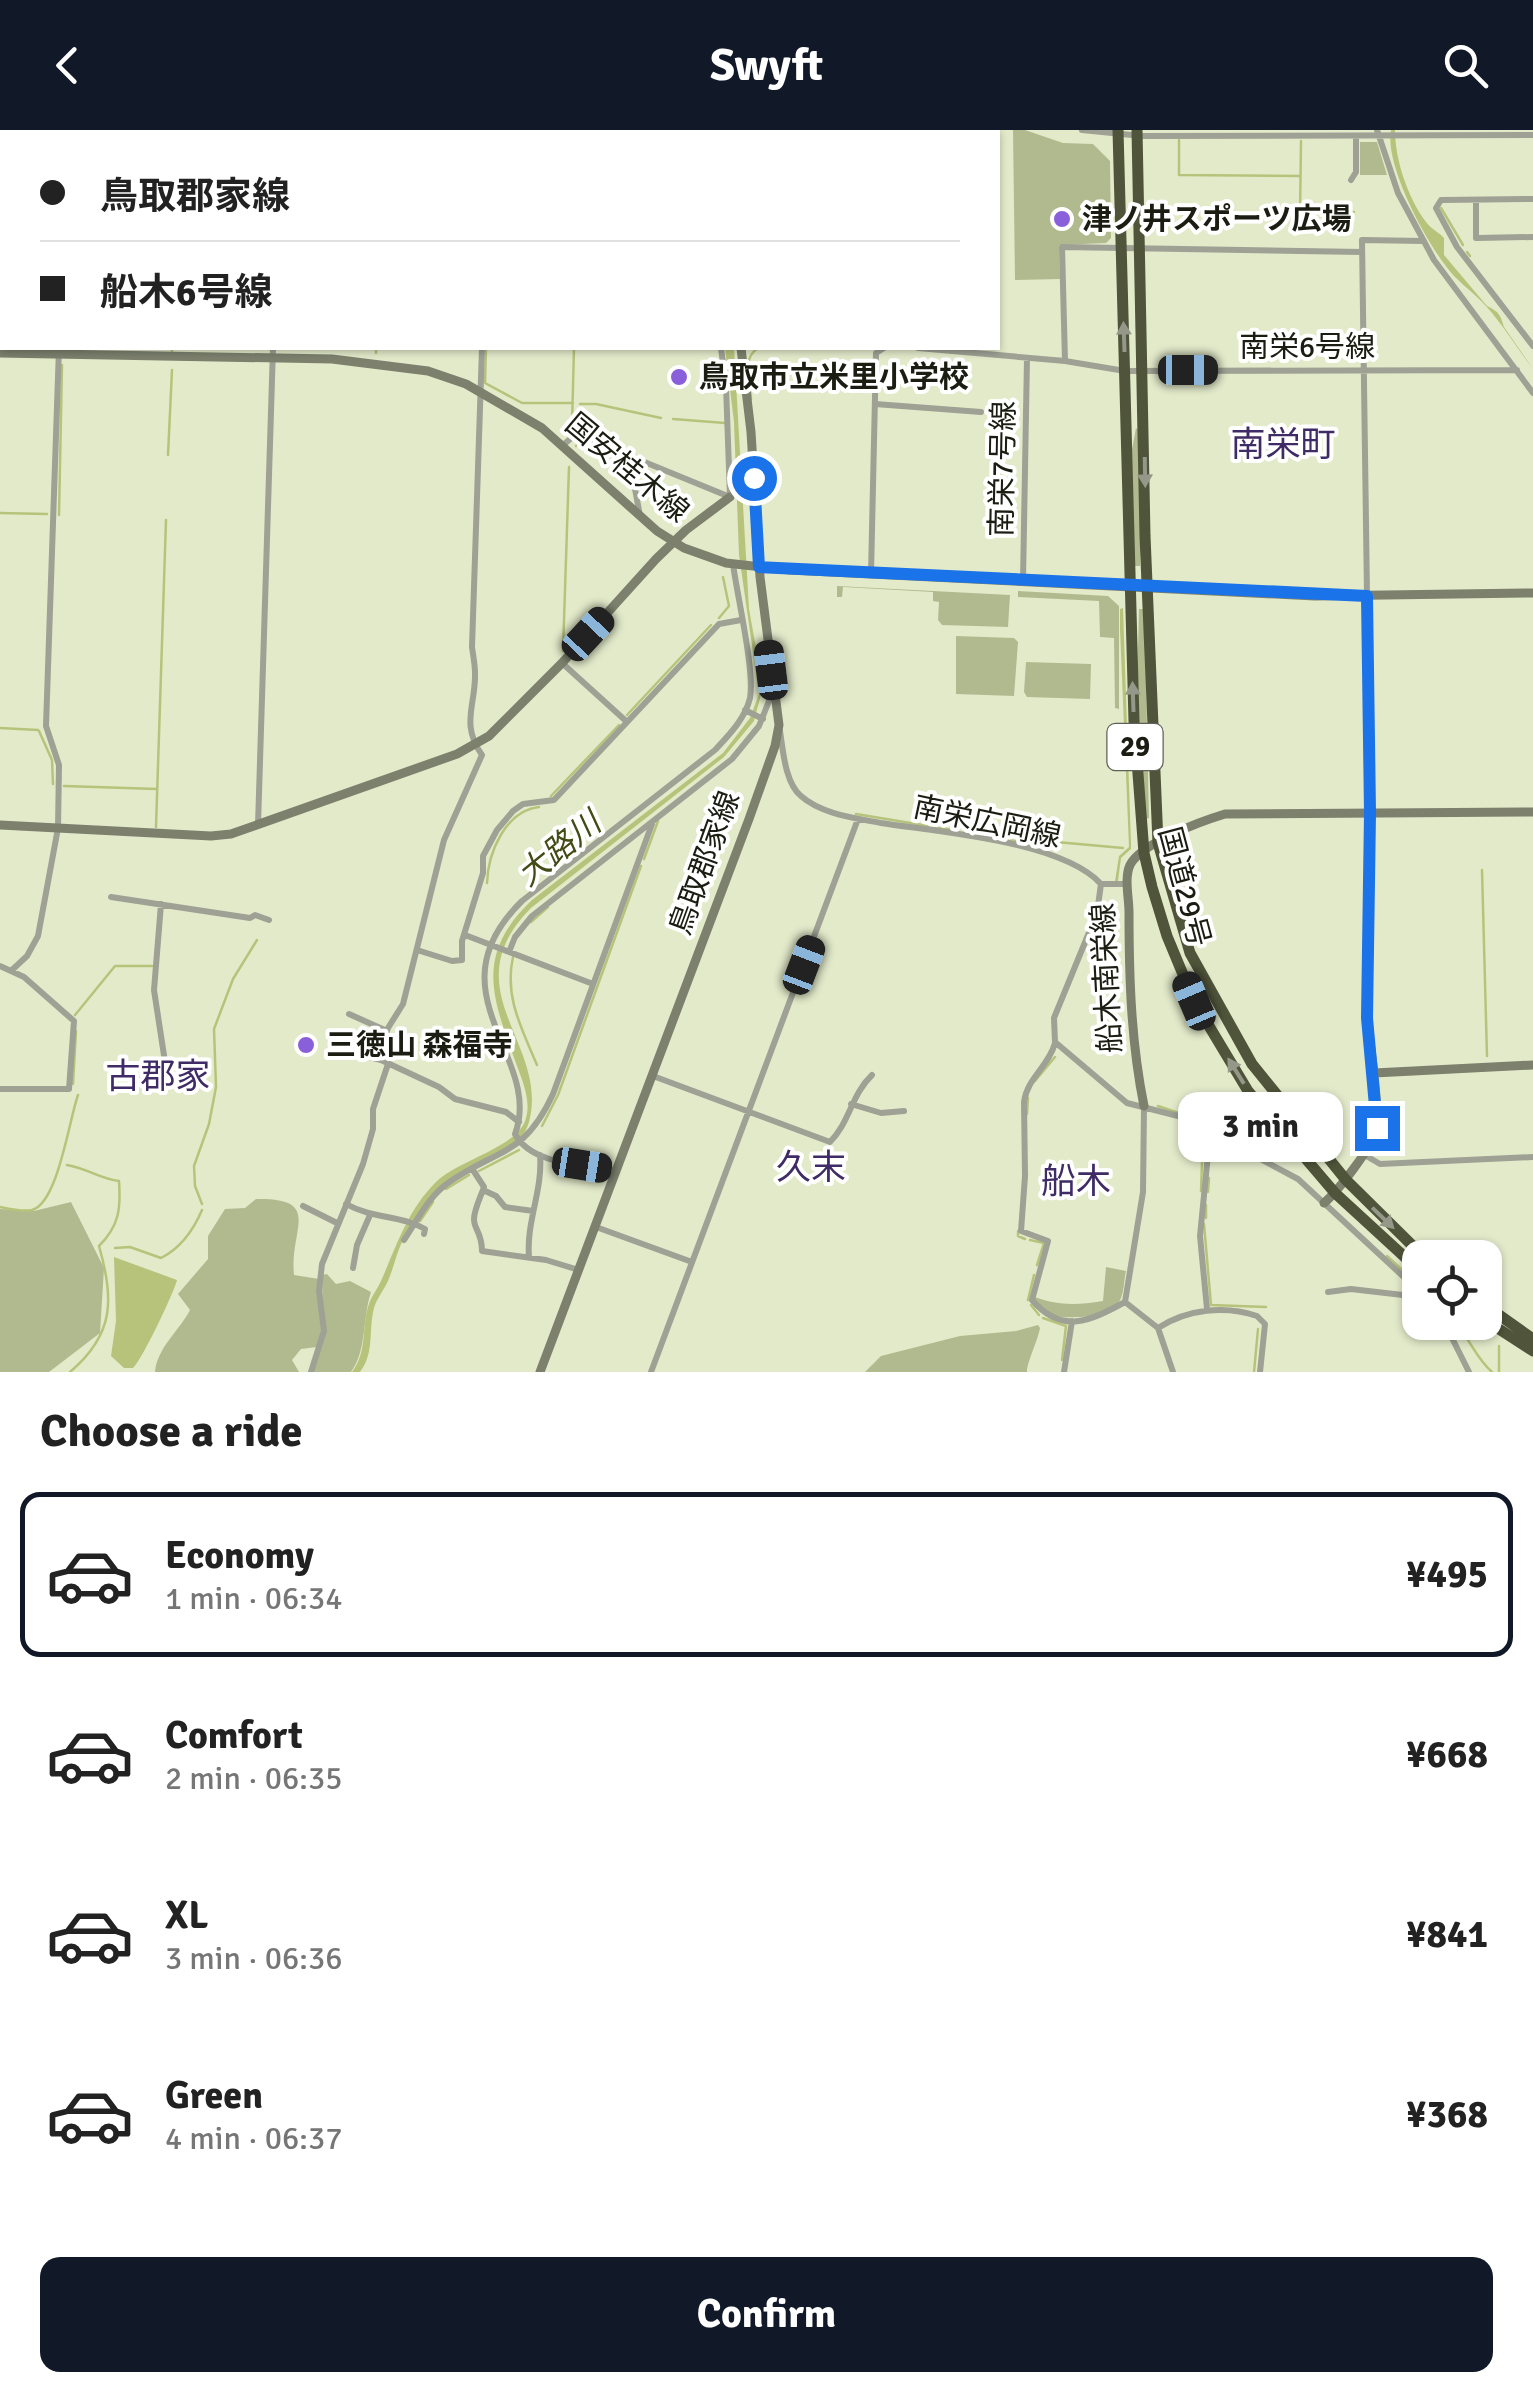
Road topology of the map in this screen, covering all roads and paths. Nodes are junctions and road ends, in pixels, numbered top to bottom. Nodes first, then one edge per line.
1 (1082, 130) edge
2 (1118, 132) edge
3 (1137, 132) edge
4 (1422, 132) edge
5 (1520, 132) edge
6 (1478, 133) edge
7 (1381, 134) edge
8 (1405, 134) edge
9 (1533, 135) edge
10 (1356, 136) junction
11 (1351, 180) dead end
12 (1533, 199) edge
13 (1476, 200) junction
14 (1533, 237) edge
15 (1424, 241) junction
16 (1121, 246) junction
17 (1140, 246) junction
18 (1362, 252) junction
19 (1533, 346) edge
20 (482, 350) edge
21 (721, 350) edge
22 (741, 350) edge
23 (881, 350) edge
24 (940, 350) edge
25 (59, 351) edge
26 (273, 352) edge
27 (0, 354) edge
28 (1027, 358) junction
29 (1064, 360) junction
30 (1143, 370) junction
31 (1363, 370) junction
32 (1517, 370) junction
33 (1125, 371) junction
34 (481, 392) junction
35 (1533, 392) edge
36 (875, 404) junction
37 (981, 412) dead end
38 (562, 446) junction
39 (629, 456) junction
40 (730, 498) junction
41 (640, 517) junction
42 (674, 542) junction
43 (735, 564) junction
44 (755, 566) junction
45 (872, 574) junction
46 (1023, 581) junction
47 (1132, 586) junction
48 (1148, 587) junction
49 (1533, 593) edge
50 (1367, 596) junction
51 (741, 620) junction
52 (562, 663) junction
53 (774, 690) junction
54 (745, 710) junction
55 (762, 719) junction
56 (626, 720) junction
57 (778, 725) junction
58 (474, 744) junction
59 (1533, 812) edge
60 (1370, 813) junction
61 (858, 819) junction
62 (652, 824) junction
63 (0, 825) edge
64 (258, 826) junction
65 (58, 828) junction
66 (1158, 842) junction
67 (1144, 853) junction
68 (1102, 884) junction
69 (1128, 884) junction
70 (112, 897) dead end
71 (161, 904) junction
72 (269, 920) dead end
73 (465, 934) junction
74 (492, 946) junction
75 (417, 950) junction
76 (509, 952) junction
77 (0, 966) edge
78 (12, 970) junction
79 (594, 984) junction
80 (349, 1014) dead end
81 (388, 1030) junction
82 (1056, 1042) junction
83 (349, 1052) dead end
84 (376, 1059) junction
85 (388, 1064) junction
86 (1533, 1065) edge
87 (1374, 1072) junction
88 (168, 1075) dead end
89 (872, 1075) dead end
90 (652, 1076) junction
91 (0, 1090) edge
92 (851, 1104) junction
93 (1144, 1106) junction
94 (904, 1111) dead end
95 (749, 1112) junction
96 (519, 1122) junction
97 (1210, 1134) junction
98 (518, 1140) junction
99 (1362, 1153) junction
100 (540, 1155) junction
101 (1533, 1157) edge
102 (473, 1170) junction
103 (617, 1171) junction
104 (1346, 1180) junction
105 (484, 1190) junction
106 (1335, 1193) junction
107 (1324, 1203) junction
108 (346, 1204) junction
109 (304, 1206) dead end
110 (533, 1211) junction
111 (370, 1215) junction
112 (338, 1223) junction
113 (415, 1224) junction
114 (596, 1228) junction
115 (424, 1234) dead end
116 (404, 1240) dead end
117 (1407, 1240) edge
118 (1402, 1254) edge
119 (529, 1257) junction
120 (692, 1262) junction
121 (354, 1268) dead end
122 (580, 1270) junction
123 (1402, 1277) edge
124 (1328, 1292) dead end
125 (1402, 1293) edge
126 (1125, 1302) junction
127 (1207, 1309) junction
128 (1502, 1317) edge
129 (1072, 1322) junction
130 (1158, 1328) junction
131 (1502, 1331) edge
132 (1533, 1339) edge
133 (1453, 1340) edge
134 (1533, 1352) edge
135 (311, 1372) edge
136 (540, 1372) edge
137 (651, 1372) edge
138 (1064, 1372) edge
139 (1173, 1372) edge
140 (1260, 1372) edge
141 (1470, 1372) edge

1 - 2 street
2 - 3 street
2 - 16 highway, 国道29号 / 29
3 - 10 street
3 - 17 highway, 国道29号 / 29
4 - 6 street
4 - 8 street
5 - 6 street
5 - 9 street
7 - 8 street
7 - 10 street
7 - 15 street
10 - 11 street
12 - 13 street
13 - 14 street
13 - 19 street
15 - 18 street
15 - 32 street
16 - 17 street
16 - 29 street
33 -> 16 highway, 国道29号 / 29
17 - 18 street
17 - 30 highway, 国道29号 / 29
18 - 31 street
20 - 34 street
21 - 40 street
22 - 44 main road, 鳥取郡家線
23 - 36 street
24 - 28 street, 南栄6号線
25 - 26 main road, 国安桂木線
25 - 27 main road, 国安桂木線
25 - 65 street
26 - 34 main road, 国安桂木線
26 - 64 street
28 - 29 street, 南栄6号線
28 - 46 street, 南栄7号線
29 - 33 street, 南栄6号線
30 - 31 street, 南栄6号線
30 - 33 street, 南栄6号線
30 -> 48 highway, 国道29号 / 29
31 - 32 street, 南栄6号線
31 - 50 street
32 - 35 street
33 - 47 highway, 国道29号 / 29
34 - 38 main road, 国安桂木線
34 - 58 street
36 - 37 street
36 - 45 street
38 - 39 street
38 - 41 main road, 国安桂木線
39 - 40 street
39 - 41 street
40 - 42 main road
41 - 42 main road, 国安桂木線
42 - 43 main road, 国安桂木線
42 - 52 main road
43 - 44 main road, 国安桂木線
43 - 51 street
44 - 45 main road, 国安桂木線
44 - 53 main road, 鳥取郡家線
45 - 46 main road, 国安桂木線
46 - 47 main road, 国安桂木線
47 - 48 main road, 国安桂木線
67 -> 47 highway, 国道29号 / 29
48 - 50 main road, 国安桂木線
48 - 66 highway, 国道29号 / 29
49 - 50 main road, 国安桂木線
50 - 60 main road
51 - 54 street
51 - 56 street
52 - 56 street
52 - 58 main road
53 - 55 street
53 - 57 main road, 鳥取郡家線
54 - 55 street
54 - 74 street
55 - 62 street
56 - 73 street
57 - 61 street, 南栄広岡線
57 - 90 main road, 鳥取郡家線
58 - 64 main road
58 - 75 street
59 - 60 main road
60 - 66 main road
60 - 87 main road
61 - 68 street, 南栄広岡線
61 - 95 street
62 - 76 street
62 - 79 street
63 - 65 main road
64 - 65 main road
65 - 78 street
66 - 67 main road
66 - 104 highway, 国道29号 / 29
67 - 69 main road, 船木南栄線
106 -> 67 highway, 国道29号 / 29
68 - 69 street
68 - 82 street
69 - 93 main road, 船木南栄線
70 - 71 street
71 - 72 street
71 - 88 street
73 - 74 street
73 - 75 street
74 - 76 street
74 - 96 street
75 - 81 street
76 - 79 street
77 - 78 street
78 - 91 street
79 - 98 street
80 - 81 street
81 - 84 street
82 - 93 street
82 - 129 street
83 - 84 street
84 - 85 street
85 - 96 street
85 - 108 street
86 - 87 main road
87 - 99 main road
89 - 92 street
90 - 95 street
90 - 103 main road, 鳥取郡家線
92 - 94 street
92 - 95 street
93 - 97 street
93 - 126 street
95 - 120 street
96 - 98 street
97 - 107 street
97 - 127 street
98 - 100 street
98 - 102 street
99 - 101 street
99 - 104 main road
100 - 103 street
100 - 110 street
102 - 105 street
102 - 113 street
103 - 114 main road, 鳥取郡家線
104 - 106 main road
104 -> 117 highway, 国道29号 / 29
105 - 110 street
105 - 119 street
106 - 107 main road
106 - 118 highway, 国道29号 / 29
107 - 123 street
108 - 111 street
108 - 112 street
109 - 112 street
110 - 119 street
111 - 113 street
111 - 121 street
112 - 135 street
113 - 115 street
113 - 116 street
114 - 120 street
114 - 122 main road, 鳥取郡家線
119 - 122 street
120 - 137 street
122 - 136 main road, 鳥取郡家線
124 - 125 street
126 - 129 street
126 - 130 street
127 - 130 street
127 - 140 street
128 - 132 highway
129 - 138 street
130 - 139 street
131 - 134 highway
133 - 141 street

